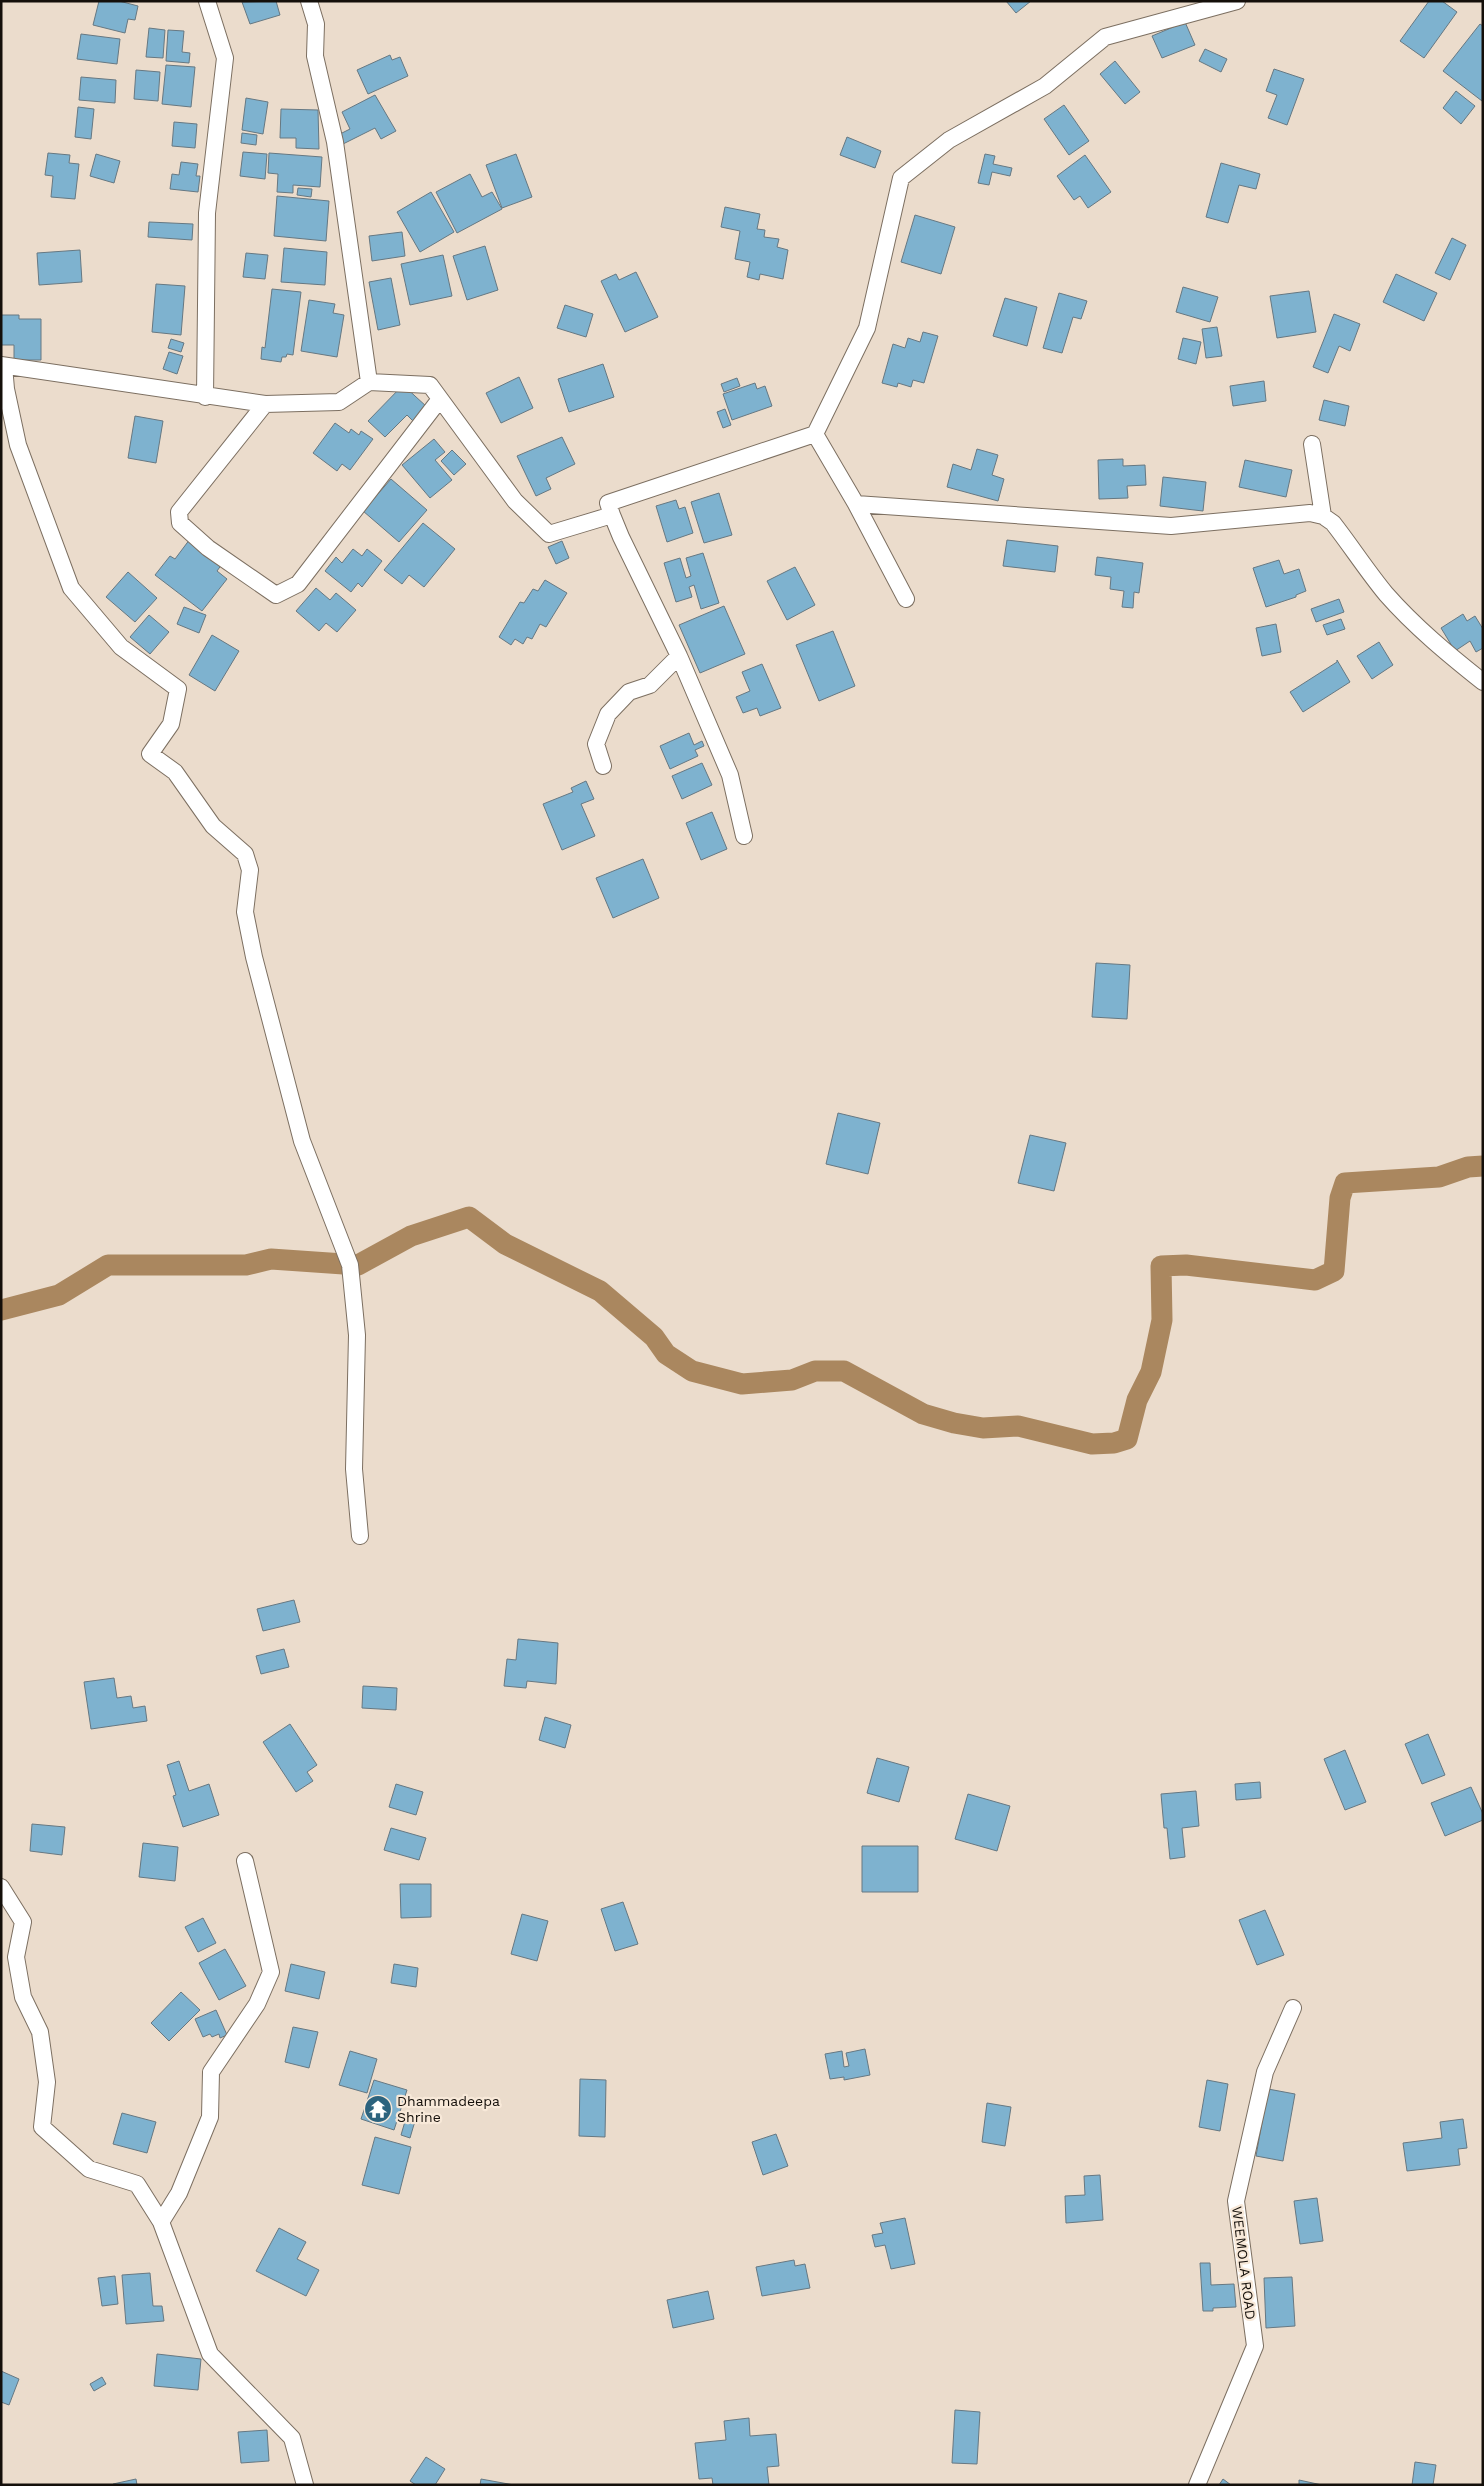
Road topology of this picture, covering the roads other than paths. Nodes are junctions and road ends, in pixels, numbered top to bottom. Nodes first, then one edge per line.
1 (207, 1) edge
2 (309, 1) edge
3 (1237, 1) edge
4 (3, 365) edge
5 (370, 382) junction
6 (205, 397) junction
7 (440, 399) junction
8 (265, 404) junction
9 (814, 434) junction
10 (1312, 444) dead end
11 (856, 504) junction
12 (612, 515) junction
13 (1323, 516) junction
14 (906, 599) dead end
15 (679, 656) junction
16 (1483, 682) edge
17 (603, 766) dead end
18 (744, 836) dead end
19 (360, 1536) dead end
20 (245, 1861) dead end
21 (1, 1886) edge
22 (1293, 2008) dead end
23 (161, 2222) junction
24 (305, 2485) edge
25 (1197, 2485) edge

1 - 6 street
2 - 5 street
3 - 9 street
4 - 6 street
4 - 19 street
5 - 7 street
5 - 8 street
6 - 8 street
7 - 8 street
7 - 12 street
9 - 11 street
9 - 12 street
10 - 13 street
11 - 13 street
11 - 14 street
12 - 15 street
13 - 16 street
15 - 17 street
15 - 18 street
20 - 23 street
21 - 23 street
22 - 25 street, WEEMOLA ROAD
23 - 24 street

